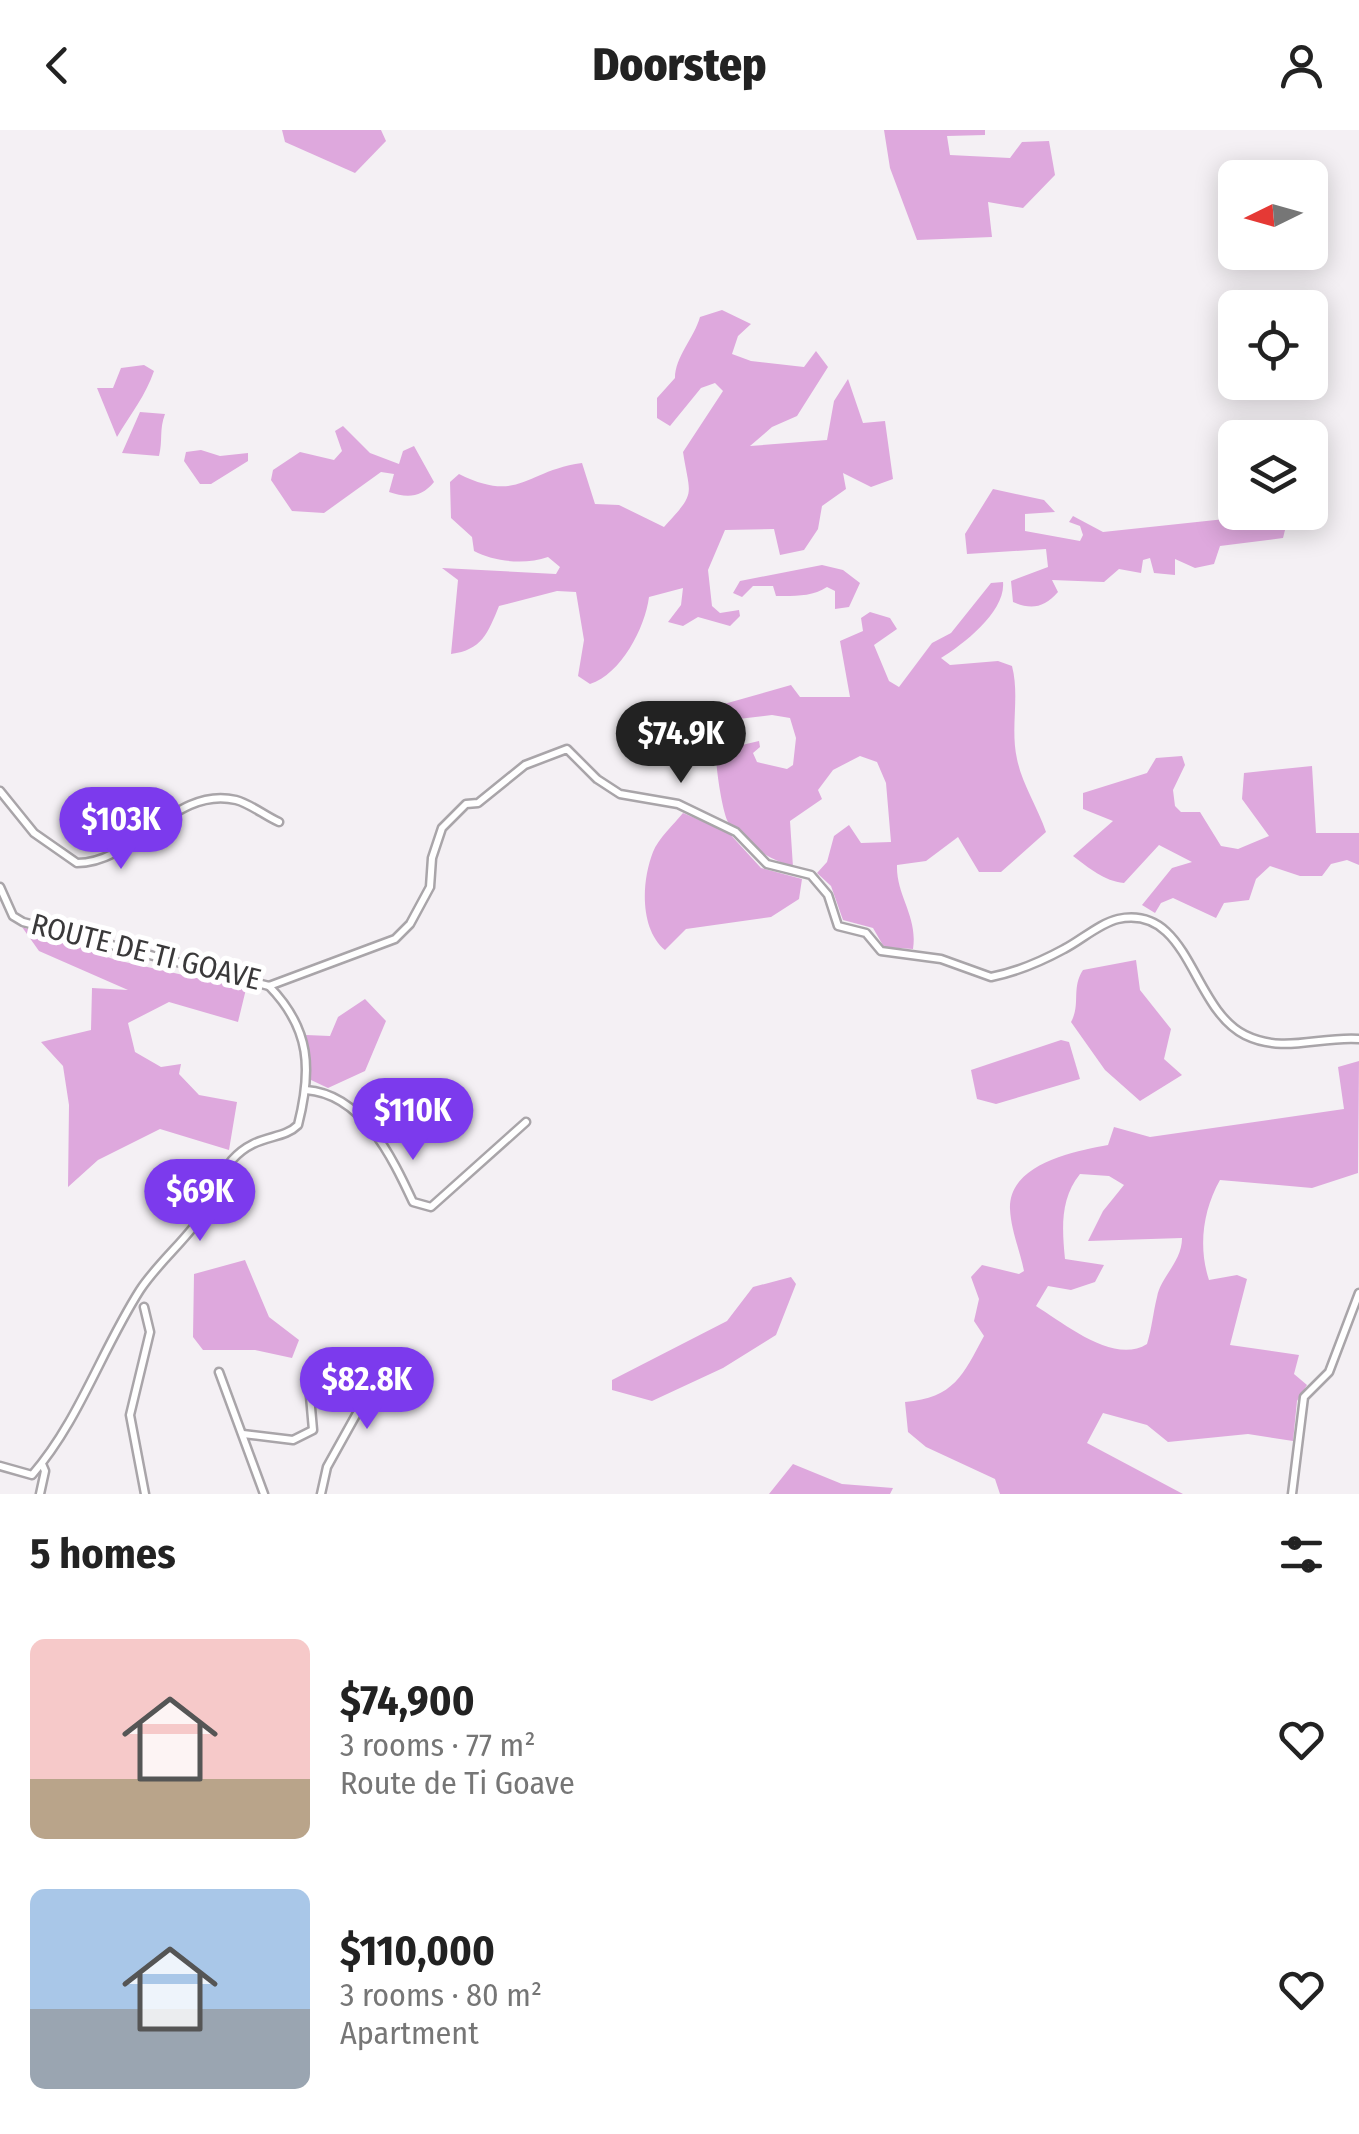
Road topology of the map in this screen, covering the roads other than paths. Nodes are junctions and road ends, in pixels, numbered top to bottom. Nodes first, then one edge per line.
1 (0, 791) edge
2 (279, 822) dead end
3 (0, 887) edge
4 (269, 986) junction
5 (1359, 1039) edge
6 (306, 1090) junction
7 (526, 1122) dead end
8 (1359, 1293) edge
9 (144, 1307) dead end
10 (386, 1360) dead end
11 (362, 1361) dead end
12 (219, 1372) dead end
13 (243, 1434) junction
14 (42, 1464) junction
15 (0, 1466) edge
16 (40, 1494) edge
17 (145, 1494) edge
18 (264, 1494) edge
19 (321, 1494) edge
20 (1292, 1494) edge

1 - 2 street
3 - 4 street, ROUTE DE TI GOAVE
4 - 5 street, ROUTE DE TI GOAVE
4 - 6 street
6 - 7 street
6 - 14 street
8 - 20 street
9 - 17 street
10 - 19 street
11 - 13 street
12 - 13 street
13 - 18 street
14 - 15 street
14 - 16 street

